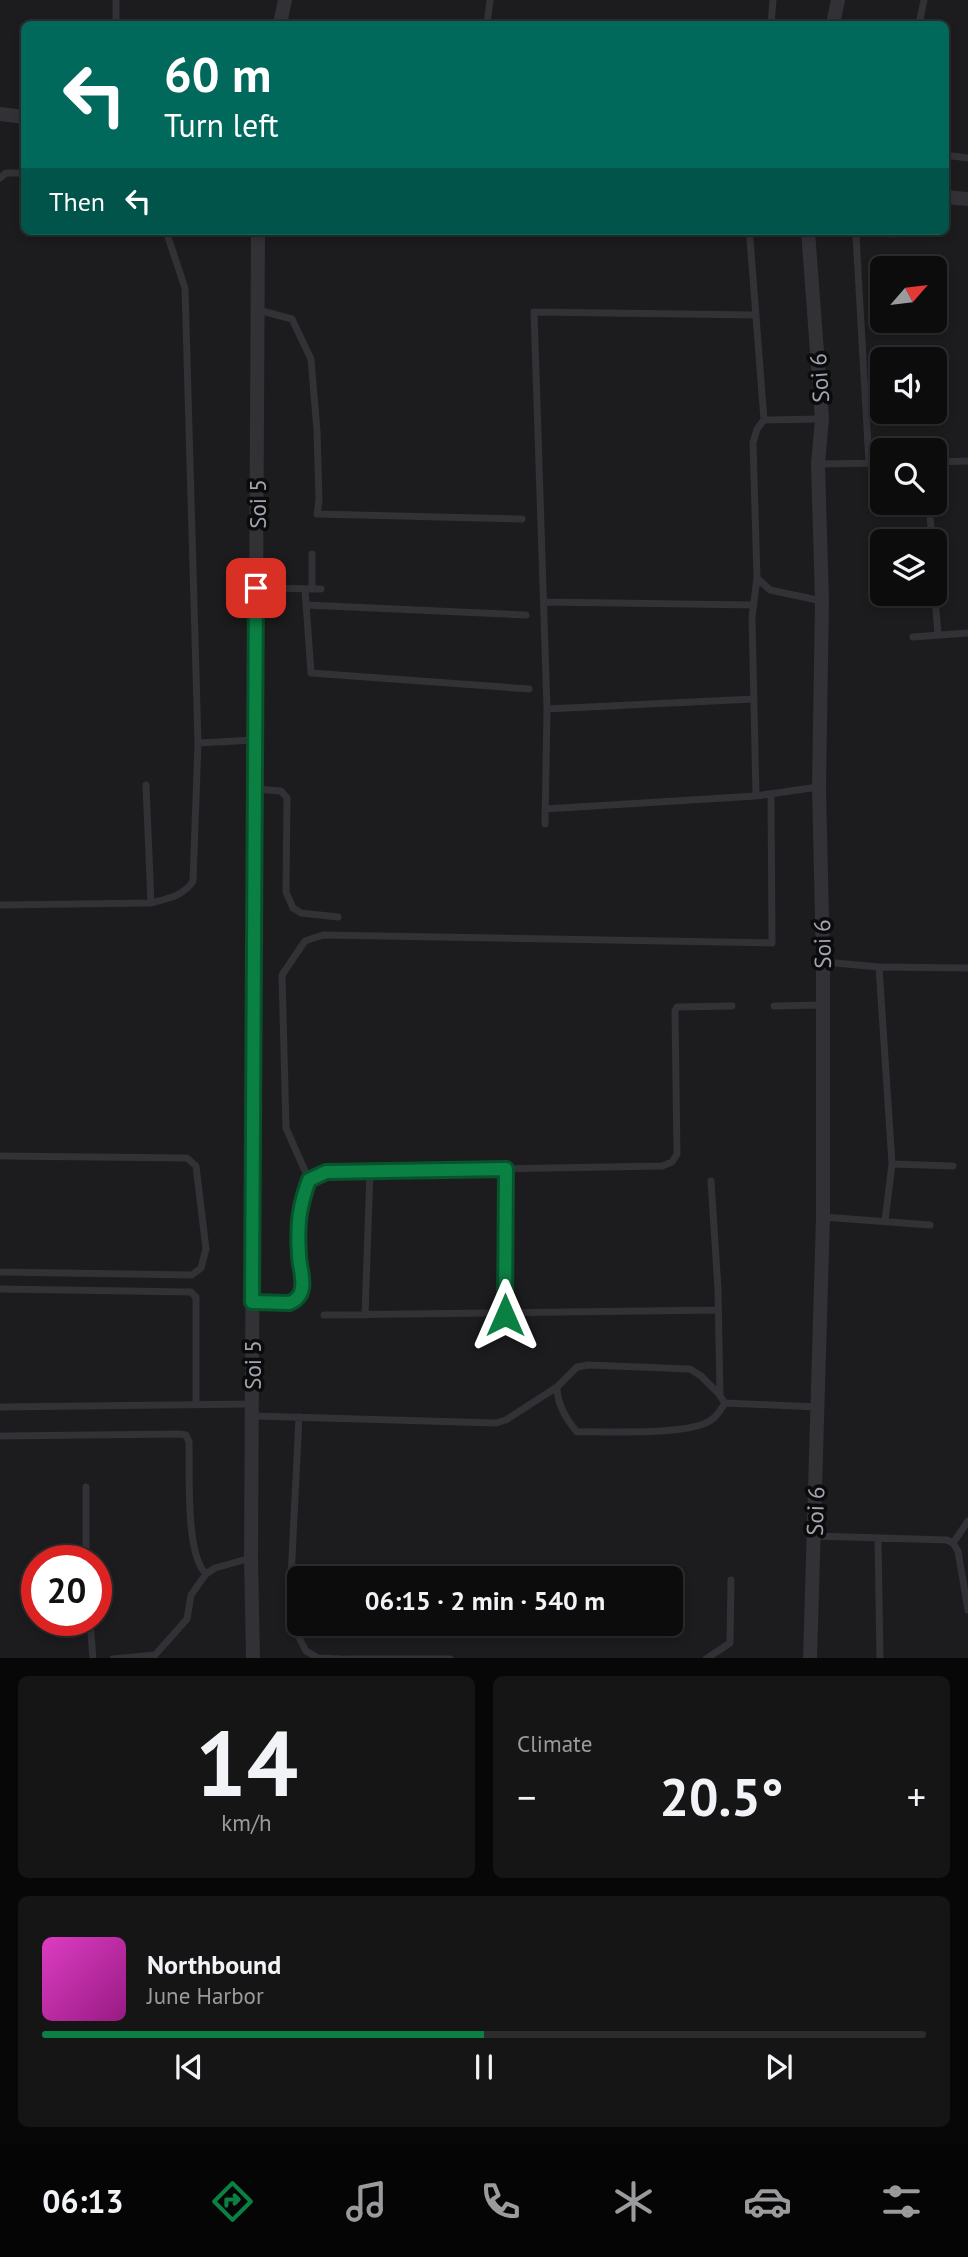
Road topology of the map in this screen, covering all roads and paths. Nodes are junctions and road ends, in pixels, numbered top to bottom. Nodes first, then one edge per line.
1 (116, 0) edge
2 (285, 0) edge
3 (490, 0) edge
4 (773, 0) edge
5 (838, 0) edge
6 (925, 0) edge
7 (116, 21) edge
8 (281, 21) edge
9 (486, 21) edge
10 (771, 21) edge
11 (834, 21) edge
12 (920, 21) edge
13 (0, 114) edge
14 (21, 117) edge
15 (949, 156) edge
16 (968, 158) edge
17 (21, 173) edge
18 (0, 178) edge
19 (949, 197) edge
20 (968, 199) edge
21 (167, 235) edge
22 (258, 235) edge
23 (808, 235) edge
24 (858, 235) edge
25 (750, 239) dead end
26 (258, 309) junction
27 (756, 315) junction
28 (822, 419) junction
29 (764, 420) junction
30 (968, 461) edge
31 (947, 462) edge
32 (818, 464) junction
33 (869, 464) joint
34 (522, 519) dead end
35 (312, 554) dead end
36 (757, 578) junction
37 (256, 588) junction
38 (308, 589) junction
39 (321, 589) dead end
40 (822, 601) junction
41 (544, 602) junction
42 (306, 605) junction
43 (754, 605) junction
44 (936, 606) edge
45 (526, 614) dead end
46 (968, 633) edge
47 (938, 635) junction
48 (913, 637) dead end
49 (529, 688) dead end
50 (754, 699) junction
51 (547, 709) junction
52 (255, 740) junction
53 (198, 743) junction
54 (146, 785) dead end
55 (819, 787) junction
56 (255, 789) junction
57 (771, 794) junction
58 (756, 796) junction
59 (545, 808) junction
60 (545, 824) dead end
61 (150, 903) junction
62 (0, 905) edge
63 (338, 917) dead end
64 (823, 962) junction
65 (879, 967) junction
66 (968, 968) edge
67 (823, 1005) junction
68 (732, 1006) dead end
69 (774, 1006) dead end
70 (0, 1156) edge
71 (892, 1164) junction
72 (953, 1166) dead end
73 (506, 1169) junction
74 (370, 1171) junction
75 (309, 1180) junction
76 (712, 1181) dead end
77 (823, 1217) junction
78 (885, 1221) junction
79 (930, 1225) dead end
80 (0, 1272) edge
81 (0, 1289) edge
82 (252, 1302) junction
83 (718, 1310) junction
84 (324, 1315) dead end
85 (365, 1315) junction
86 (505, 1315) junction
87 (557, 1387) junction
88 (720, 1396) junction
89 (725, 1403) junction
90 (196, 1405) junction
91 (818, 1406) junction
92 (0, 1407) edge
93 (252, 1410) junction
94 (299, 1418) junction
95 (0, 1436) edge
96 (86, 1487) dead end
97 (968, 1521) edge
98 (814, 1536) junction
99 (878, 1538) junction
100 (953, 1543) junction
101 (86, 1545) edge
102 (247, 1559) junction
103 (206, 1574) junction
104 (731, 1580) dead end
105 (968, 1610) edge
106 (91, 1636) edge
107 (93, 1658) edge
108 (113, 1658) edge
109 (253, 1658) edge
110 (344, 1658) edge
111 (450, 1658) edge
112 (706, 1658) edge
113 (810, 1658) edge
114 (880, 1658) edge

1 - 7 lane
2 - 8 street
3 - 9 lane
4 - 10 lane
5 - 11 street
6 - 12 lane
13 - 14 street
15 - 16 lane
17 - 18 lane
19 - 20 street
21 - 53 lane
22 - 26 street, Soi 5
23 - 28 street, Soi 6
24 - 33 lane
25 - 27 lane
26 - 34 lane
26 - 37 street, Soi 5
27 - 29 lane
27 - 41 lane
28 - 29 lane
28 - 32 street, Soi 6
29 - 36 lane
30 - 31 lane
32 - 33 lane
32 - 40 street, Soi 6
35 - 38 lane
36 - 40 lane
36 - 43 lane
37 - 38 lane
37 - 52 street, Soi 5
38 - 39 lane
38 - 42 lane
40 - 55 street, Soi 6
41 - 43 lane
41 - 51 lane
42 - 45 lane
42 - 49 lane
43 - 50 lane
44 - 47 lane
46 - 47 lane
47 - 48 lane
50 - 51 lane
50 - 58 lane
51 - 59 lane
52 - 53 lane
52 - 56 street, Soi 5
53 - 61 lane
54 - 61 lane
55 - 57 lane
55 - 64 street, Soi 6
56 - 63 lane
56 - 82 street, Soi 5
57 - 58 lane
57 - 75 lane
58 - 59 lane
59 - 60 lane
61 - 62 lane
64 - 65 lane
64 - 67 street, Soi 6
65 - 66 lane
65 - 71 lane
67 - 69 lane
67 - 77 street, Soi 6
68 - 73 lane
70 - 80 lane
71 - 72 lane
71 - 78 lane
73 - 74 lane
73 - 86 lane
74 - 75 lane
74 - 85 lane
75 - 82 lane
76 - 83 lane
77 - 78 lane
77 - 91 street, Soi 6
78 - 79 lane
81 - 90 lane
82 - 93 street, Soi 5
83 - 86 lane
83 - 88 lane
84 - 85 lane
85 - 86 lane
87 - 88 lane
87 - 89 lane
87 - 94 lane
88 - 89 lane
89 - 91 lane
90 - 92 lane
90 - 93 lane
91 - 98 street, Soi 6
93 - 94 lane
93 - 102 street, Soi 5
94 - 110 lane
95 - 103 lane
96 - 101 lane
97 - 100 lane
98 - 99 lane
98 - 113 street, Soi 6
99 - 100 lane
99 - 114 lane
100 - 105 lane
102 - 103 lane
102 - 109 street, Soi 5
103 - 108 lane
104 - 112 lane
106 - 107 lane
110 - 111 lane

